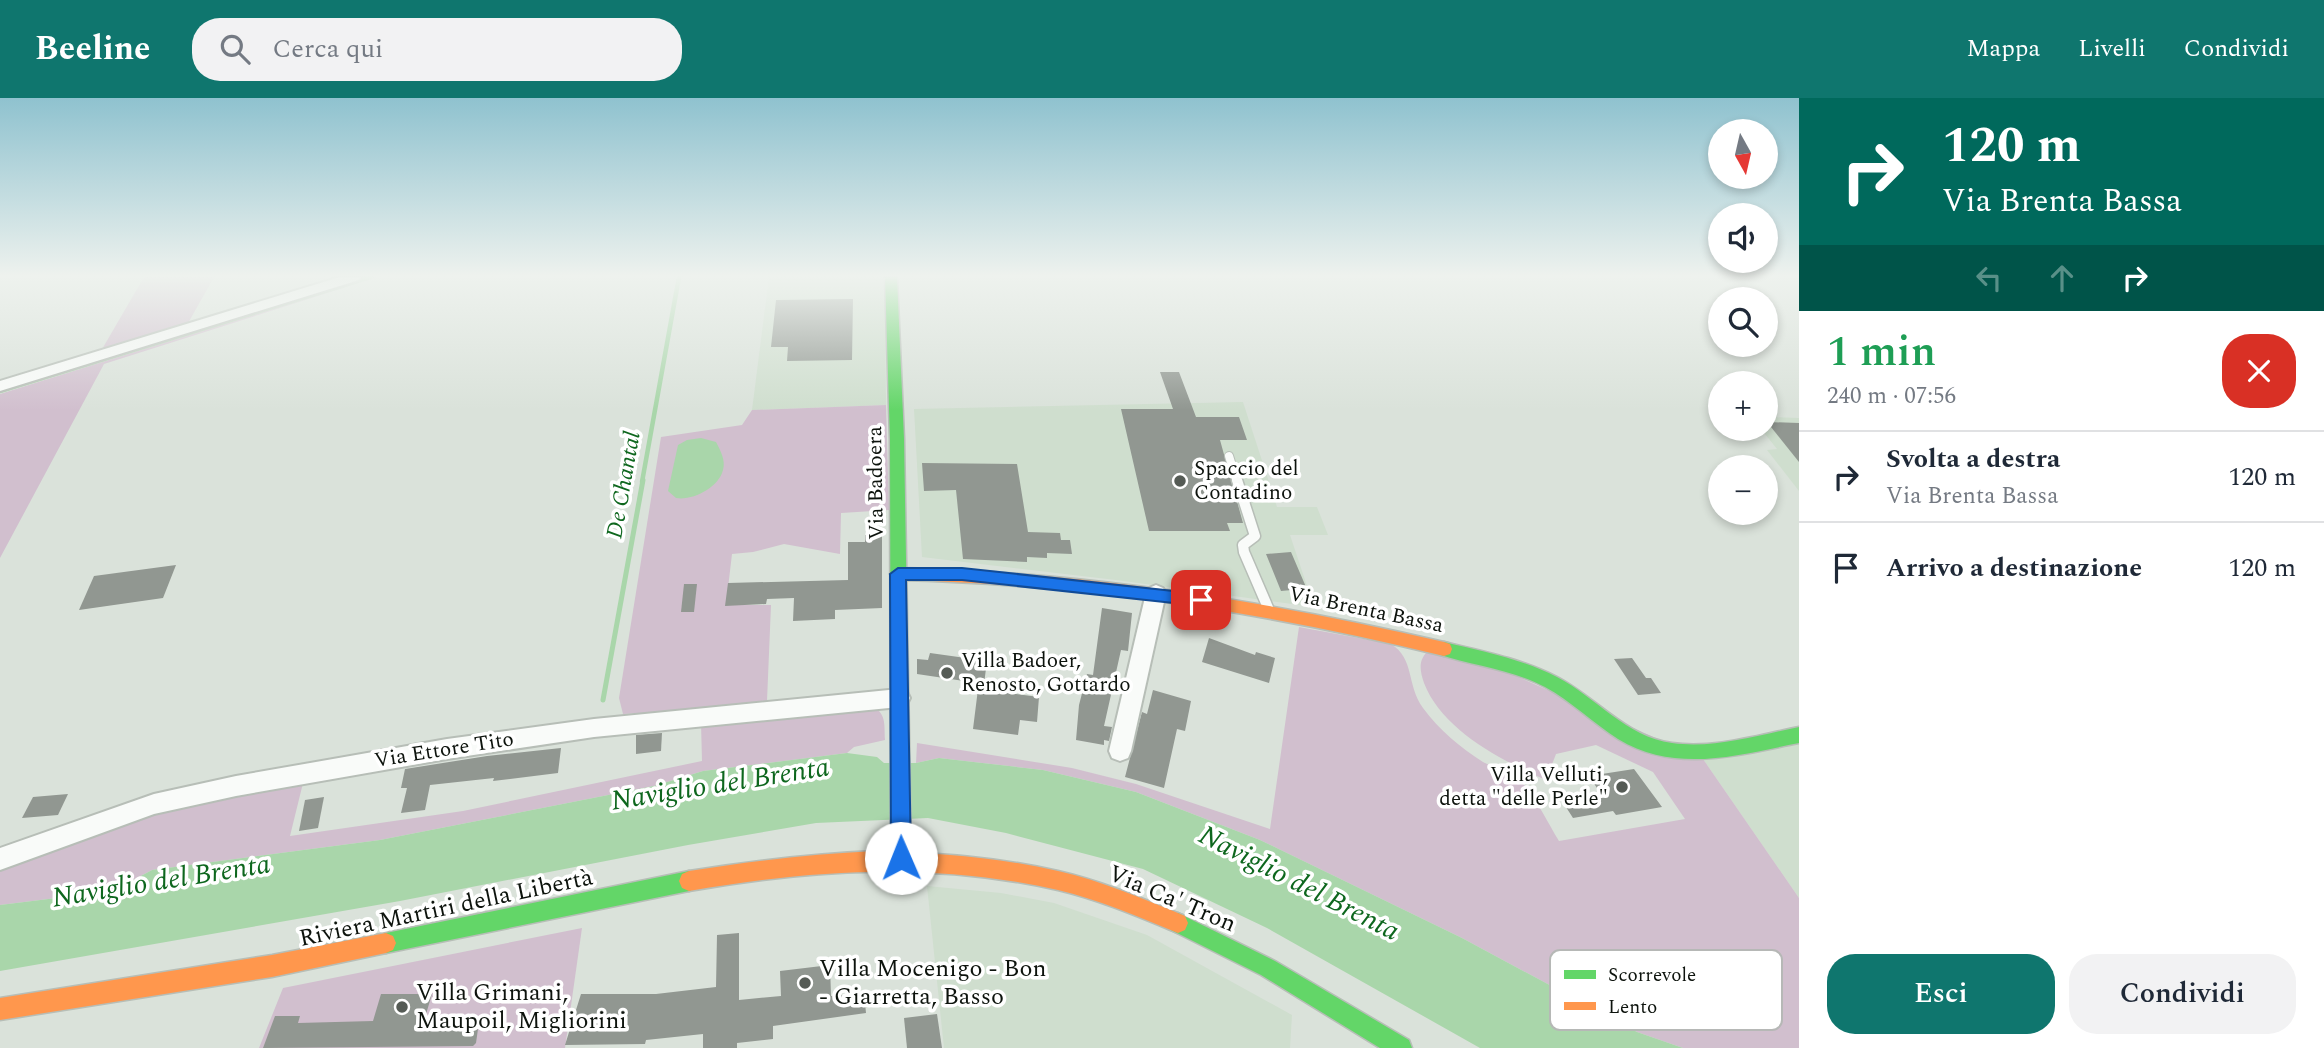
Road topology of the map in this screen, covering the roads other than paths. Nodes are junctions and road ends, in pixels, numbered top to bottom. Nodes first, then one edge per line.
1 (210, 321) edge
2 (892, 321) edge
3 (0, 386) edge
4 (1229, 456) dead end
5 (898, 574) junction
6 (1156, 593) junction
7 (1269, 610) junction
8 (899, 698) junction
9 (1799, 734) edge
10 (1120, 751) dead end
11 (901, 858) junction
12 (0, 859) edge
13 (0, 1009) edge
14 (1401, 1048) edge

1 - 3 street
2 - 5 main road, Via Badoera
4 - 7 lane
5 - 6 main road, Via Brenta Bassa
5 - 8 main road, Via Badoera
6 - 7 main road, Via Brenta Bassa
6 - 10 street
7 - 9 main road, Via Brenta Bassa
8 - 11 main road, Via Badoera
8 - 12 street, Via Ettore Tito
11 - 13 main road, Riviera Martiri della Libertà
11 - 14 main road, Via Ca' Tron

